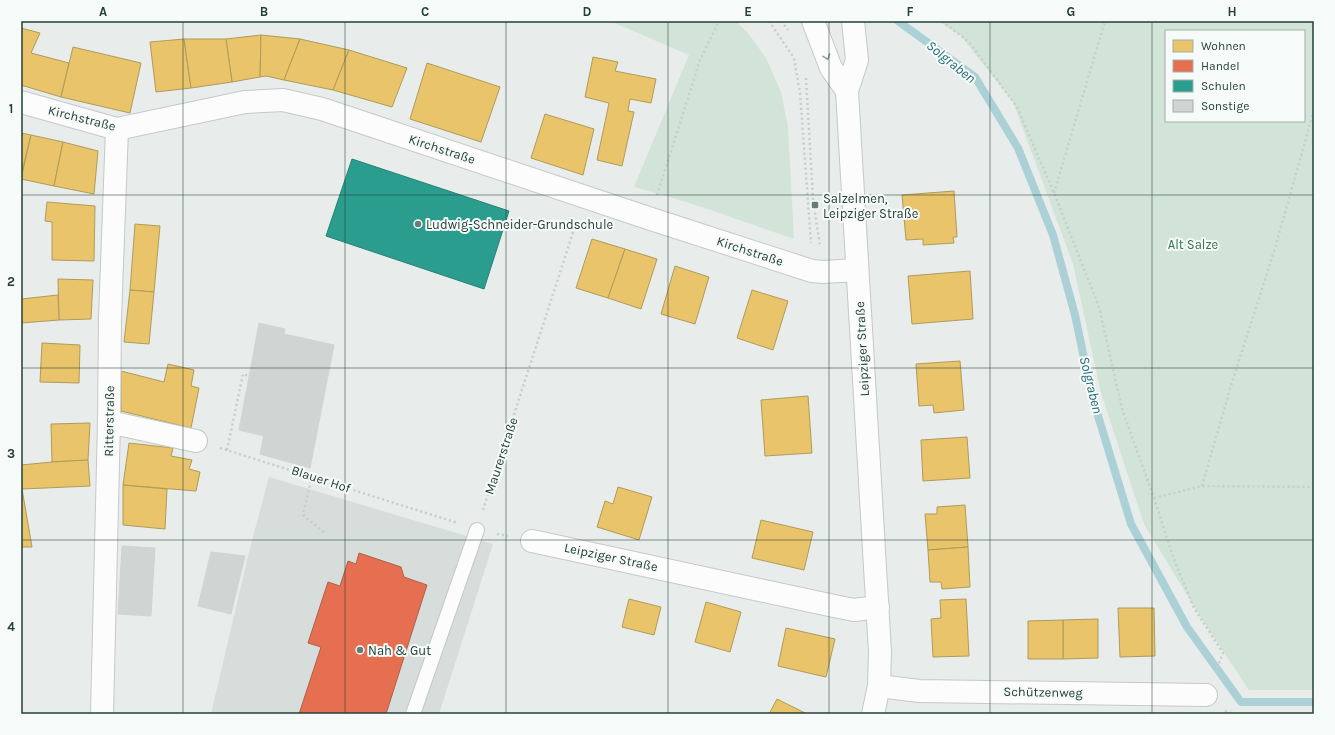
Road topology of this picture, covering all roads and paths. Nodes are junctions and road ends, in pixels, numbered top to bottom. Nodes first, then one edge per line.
1 (719, 21) edge
2 (769, 21) edge
3 (781, 21) edge
4 (813, 21) edge
5 (853, 21) edge
6 (942, 21) edge
7 (1106, 21) edge
8 (789, 33) dead end
9 (806, 74) dead end
10 (847, 91) junction
11 (21, 102) edge
12 (1314, 110) edge
13 (117, 129) junction
14 (1054, 193) junction
15 (585, 196) junction
16 (648, 218) junction
17 (857, 270) junction
18 (818, 271) junction
19 (249, 376) dead end
20 (109, 422) junction
21 (196, 441) joint
22 (227, 450) junction
23 (312, 476) junction
24 (1202, 486) junction
25 (1314, 487) edge
26 (1154, 498) junction
27 (477, 530) junction
28 (326, 534) dead end
29 (532, 541) joint
30 (878, 607) junction
31 (1223, 654) dead end
32 (880, 686) junction
33 (1206, 694) dead end
34 (102, 714) edge
35 (413, 714) edge
36 (873, 714) edge

1 - 16 path
2 - 18 path
3 - 8 path
4 -> 10 street
5 - 10 street, Leipziger Straße
6 - 14 path
7 - 14 path
9 - 18 path
10 - 17 street, Leipziger Straße
11 - 13 street, Kirchstraße
12 - 24 path
13 - 15 street, Kirchstraße
13 - 20 street, Ritterstraße
14 - 26 path
15 - 16 street, Kirchstraße
15 - 27 path, Maurerstraße
16 - 18 street, Kirchstraße
17 - 18 street, Kirchstraße
17 - 30 street, Leipziger Straße
19 - 22 path
20 - 21 street
20 - 34 street, Ritterstraße
21 - 22 path, Blauer Hof
22 - 23 path, Blauer Hof
23 - 27 path, Blauer Hof
23 - 28 path
24 - 25 path
24 - 26 path
26 - 31 path
27 - 29 path, Blauer Hof
27 - 35 lane
29 - 30 street, Leipziger Straße
30 - 32 street, Leipziger Straße
32 - 33 street, Schützenweg
32 - 36 street, Leipziger Straße

